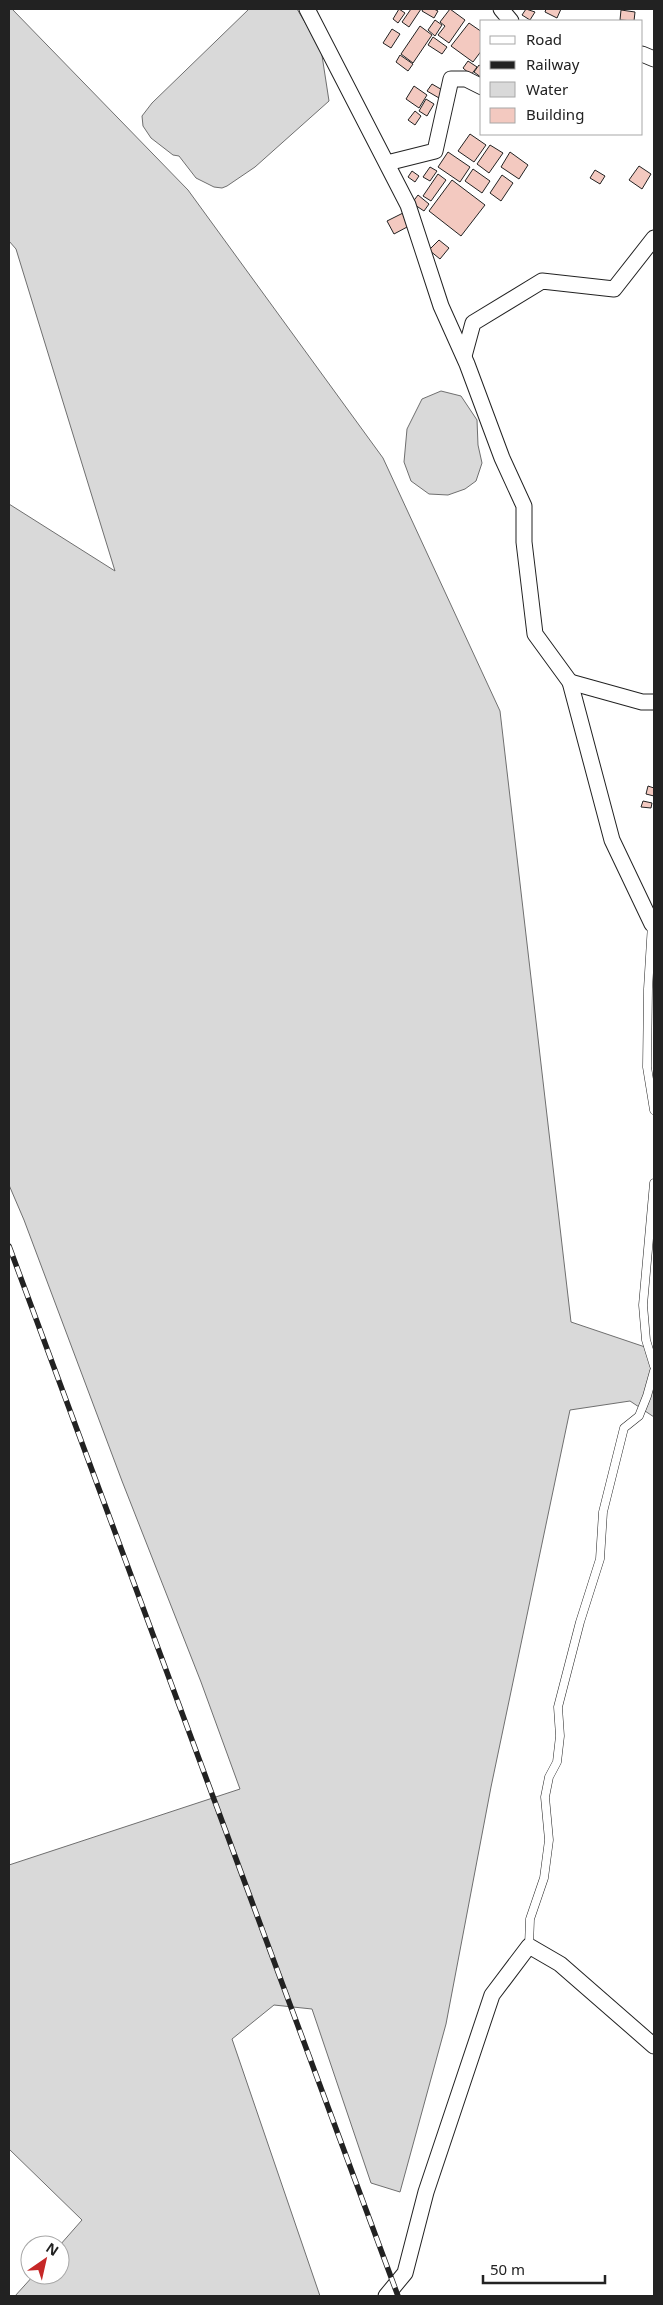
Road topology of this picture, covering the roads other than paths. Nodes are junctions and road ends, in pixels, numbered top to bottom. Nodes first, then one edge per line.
1 (307, 9) edge
2 (501, 9) edge
3 (510, 20) edge
4 (480, 86) edge
5 (387, 163) junction
6 (654, 238) edge
7 (464, 356) junction
8 (570, 682) junction
9 (654, 702) edge
10 (653, 920) edge
11 (654, 1110) edge
12 (654, 1183) edge
13 (654, 1366) edge
14 (654, 1371) edge
15 (529, 1946) junction
16 (654, 2046) edge
17 (386, 2296) edge

1 - 5 street
2 - 3 street
4 - 5 street
5 - 7 street
6 - 7 street
7 - 8 street
8 - 9 street
8 - 10 street
10 - 11 lane
12 - 13 lane
14 - 15 lane
15 - 16 street
15 - 17 street

